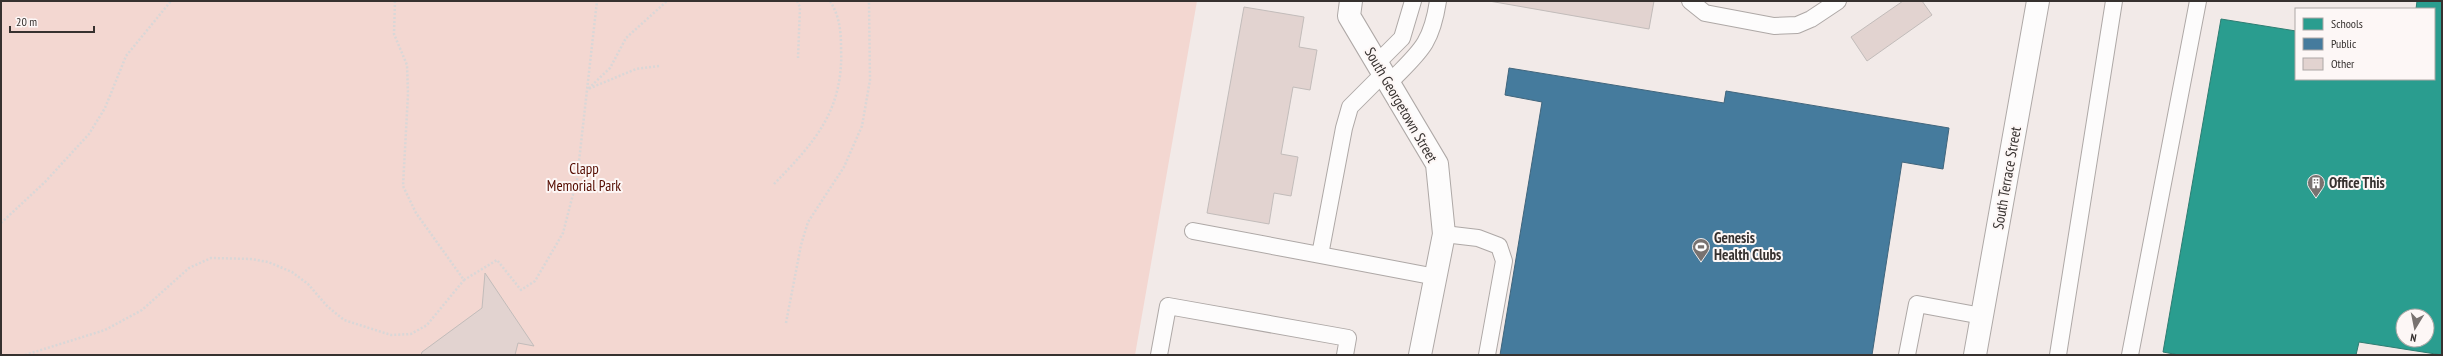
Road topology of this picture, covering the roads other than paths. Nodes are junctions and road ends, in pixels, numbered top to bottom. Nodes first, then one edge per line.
1 (1351, 1) edge
2 (1413, 1) edge
3 (1438, 1) edge
4 (1690, 1) edge
5 (1838, 1) edge
6 (2038, 1) edge
7 (2114, 1) edge
8 (2198, 1) edge
9 (1383, 73) junction
10 (1193, 231) dead end
11 (1444, 234) junction
12 (1320, 255) junction
13 (1436, 277) junction
14 (1982, 316) junction
15 (1160, 355) edge
16 (1345, 355) edge
17 (1420, 355) edge
18 (1487, 355) edge
19 (1907, 355) edge
20 (1975, 355) edge
21 (2058, 355) edge
22 (2130, 355) edge

1 - 9 street, South Georgetown Street
2 - 9 lane
3 - 9 lane
4 - 5 lane
6 - 14 street, South Terrace Street
7 - 21 lane
8 - 22 lane
9 - 11 street, South Georgetown Street
9 - 12 lane
10 - 12 lane
11 - 13 street, South Georgetown Street
11 - 18 lane
12 - 13 lane
13 - 17 street, South Georgetown Street
14 - 19 lane
14 - 20 street, South Terrace Street
15 - 16 lane

